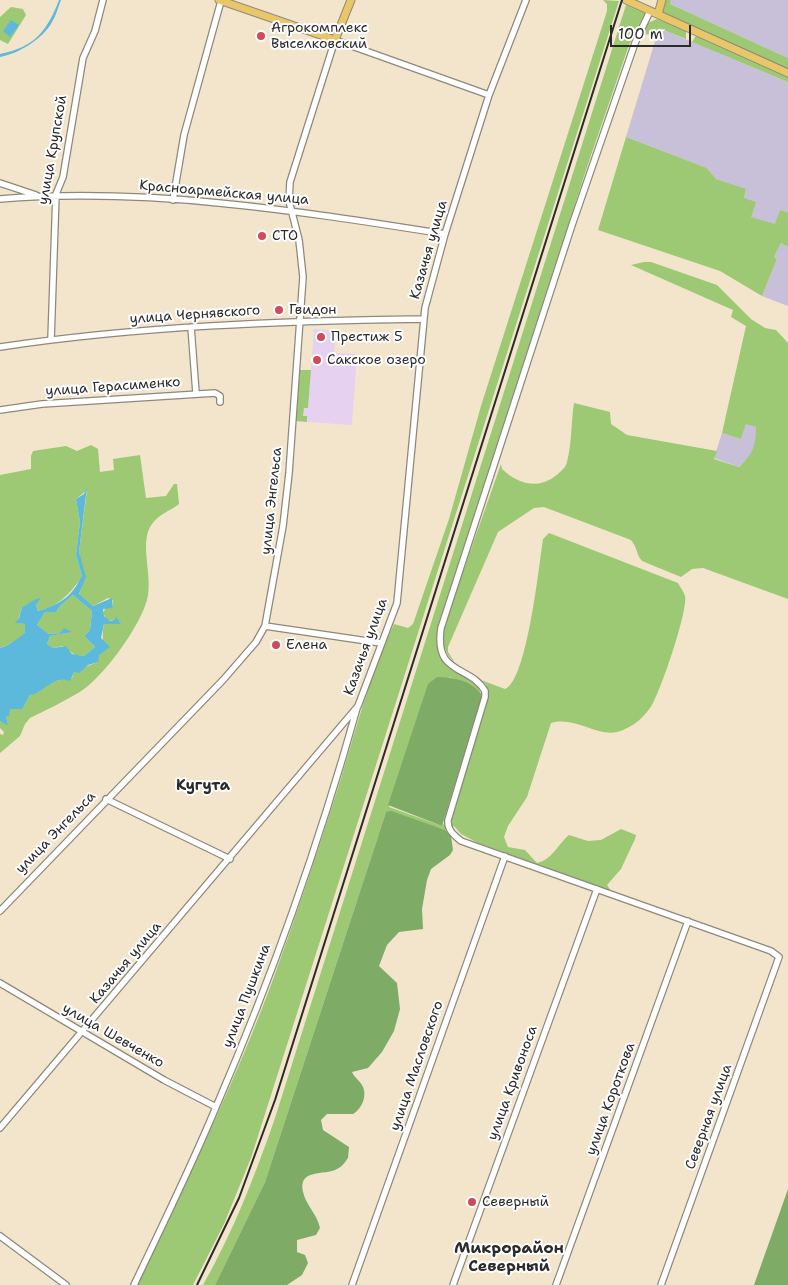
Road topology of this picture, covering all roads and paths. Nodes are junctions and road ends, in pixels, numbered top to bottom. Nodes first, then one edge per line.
1 (103, 0) edge
2 (220, 0) edge
3 (351, 0) edge
4 (526, 0) edge
5 (626, 0) edge
6 (662, 0) edge
7 (654, 12) junction
8 (335, 40) junction
9 (788, 73) edge
10 (489, 96) junction
11 (0, 183) edge
12 (56, 194) junction
13 (38, 196) junction
14 (0, 199) edge
15 (173, 200) junction
16 (291, 210) junction
17 (445, 234) junction
18 (423, 319) junction
19 (300, 320) junction
20 (191, 327) junction
21 (51, 340) junction
22 (0, 347) edge
23 (196, 393) junction
24 (220, 402) dead end
25 (0, 410) edge
26 (265, 626) junction
27 (381, 643) junction
28 (358, 706) junction
29 (106, 799) junction
30 (505, 856) junction
31 (230, 858) junction
32 (597, 889) junction
33 (0, 911) edge
34 (688, 921) junction
35 (0, 982) edge
36 (83, 1033) junction
37 (216, 1107) junction
38 (0, 1128) edge
39 (0, 1236) edge
40 (66, 1285) edge
41 (134, 1285) edge
42 (352, 1285) edge
43 (453, 1285) edge
44 (556, 1285) edge
45 (662, 1285) edge

1 - 12 street, улица Крупской
2 - 8 main road
2 - 15 street
3 - 8 main road, улица Энгельса
4 - 10 street, Казачья улица
5 - 7 main road
6 - 7 main road
7 - 9 main road
7 - 30 street
8 - 10 street
8 - 16 street, улица Энгельса
10 - 17 street, Казачья улица
11 - 13 street
12 - 13 street, Красноармейская улица
12 - 15 street, Красноармейская улица
12 - 21 street, улица Крупской
13 - 14 street, Красноармейская улица
15 - 16 street, Красноармейская улица
16 - 17 street, Красноармейская улица
16 - 19 street, улица Энгельса
17 - 18 street, Казачья улица
18 - 19 street, улица Чернявского
18 - 27 street, Казачья улица
19 - 20 street, улица Чернявского
19 - 26 street, улица Энгельса
20 - 21 street, улица Чернявского
20 - 23 street
21 - 22 street, улица Чернявского
23 - 24 street, улица Герасименко
23 - 25 street, улица Герасименко
26 - 27 street
26 - 29 street, улица Энгельса
27 - 28 street, Казачья улица
28 - 31 street, Казачья улица
28 - 37 street, улица Пушкина
29 - 31 street
29 - 33 street, улица Энгельса
30 - 32 street
30 - 42 street, улица Масловского
31 - 36 street, Казачья улица
32 - 34 street
32 - 43 street, улица Кривоноса
34 - 44 street, улица Короткова
34 - 45 street, Северная улица
35 - 36 street, улица Шевченко
36 - 37 street, улица Шевченко
36 - 38 street, Казачья улица
37 - 41 street, улица Пушкина
39 - 40 street

